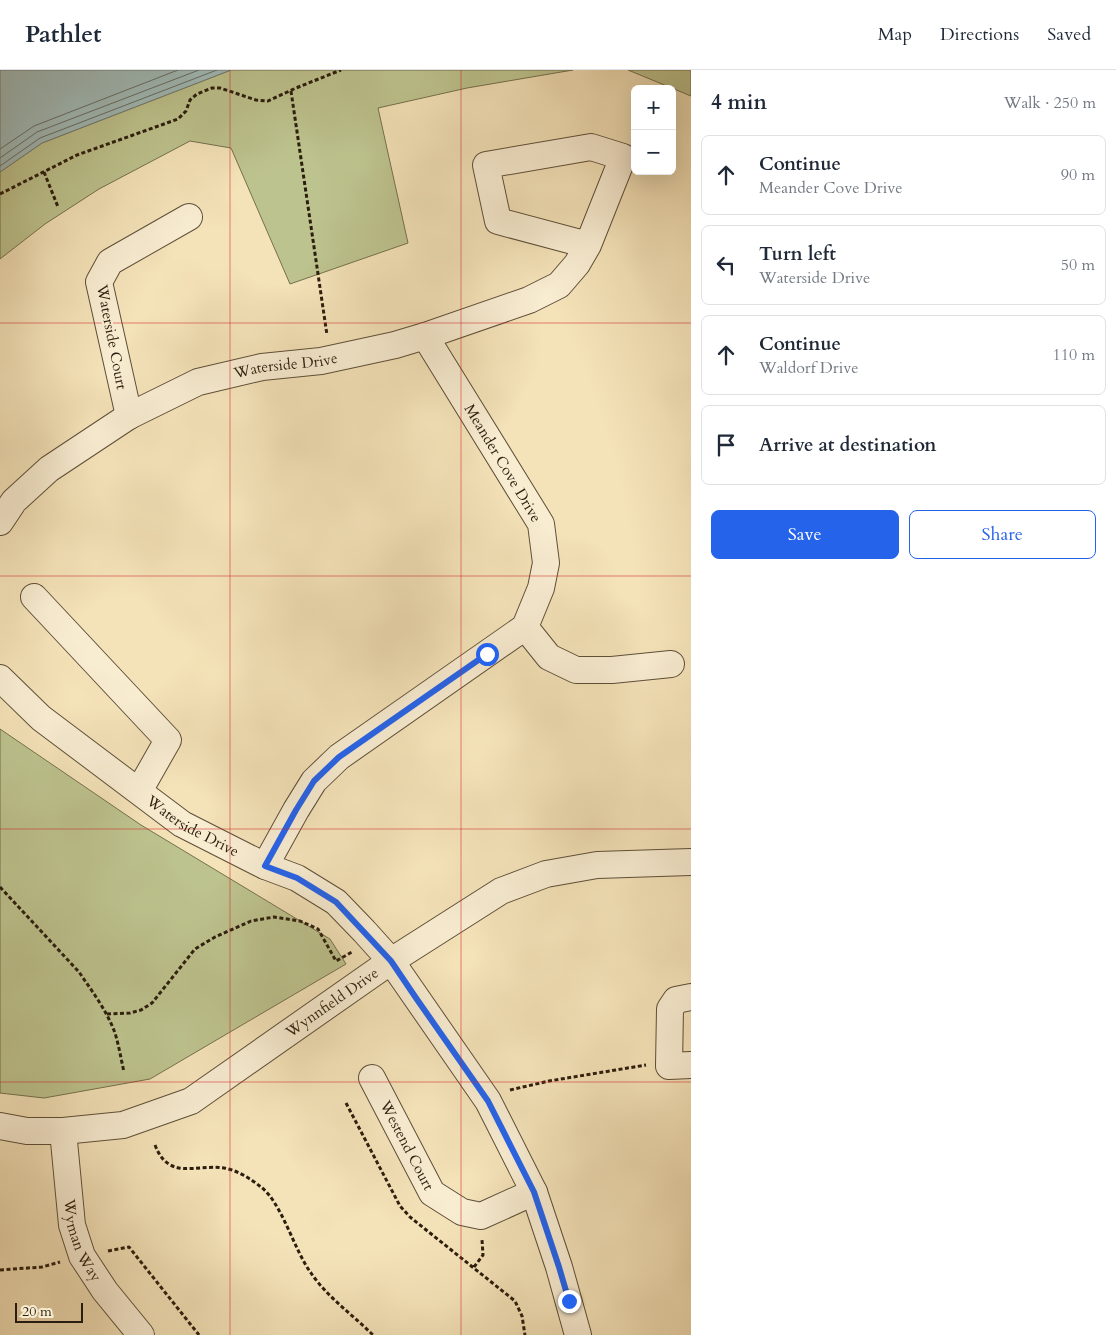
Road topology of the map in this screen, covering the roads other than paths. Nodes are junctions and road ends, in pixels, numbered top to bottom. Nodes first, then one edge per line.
1 (189, 217) dead end
2 (588, 245) junction
3 (425, 336) junction
4 (129, 416) junction
5 (0, 522) edge
6 (34, 597) dead end
7 (525, 627) junction
8 (671, 664) dead end
9 (0, 678) edge
10 (139, 791) junction
11 (691, 862) edge
12 (265, 866) junction
13 (391, 961) junction
14 (691, 997) edge
15 (680, 1063) edge
16 (372, 1078) dead end
17 (0, 1126) edge
18 (63, 1131) junction
19 (534, 1192) junction
20 (141, 1335) edge
21 (578, 1335) edge

1 - 4 street, Waterside Court
2 - 2 street, Waterside Drive
2 - 3 street, Waterside Drive
3 - 4 street, Waterside Drive
3 - 7 street, Meander Cove Drive
4 - 5 street, Waterside Drive
6 - 10 street
7 - 8 street
7 - 12 street
9 - 10 street, Waterside Drive
10 - 12 street, Waterside Drive
11 - 13 street, Wynnfield Drive
12 - 13 street, Waterside Drive
13 - 18 street, Wynnfield Drive
13 - 19 street, Waterside Drive
14 - 15 street
16 - 19 street, Westend Court
17 - 18 street, Wynnfield Drive
18 - 20 street, Wyman Way
19 - 21 street, Waterside Drive

